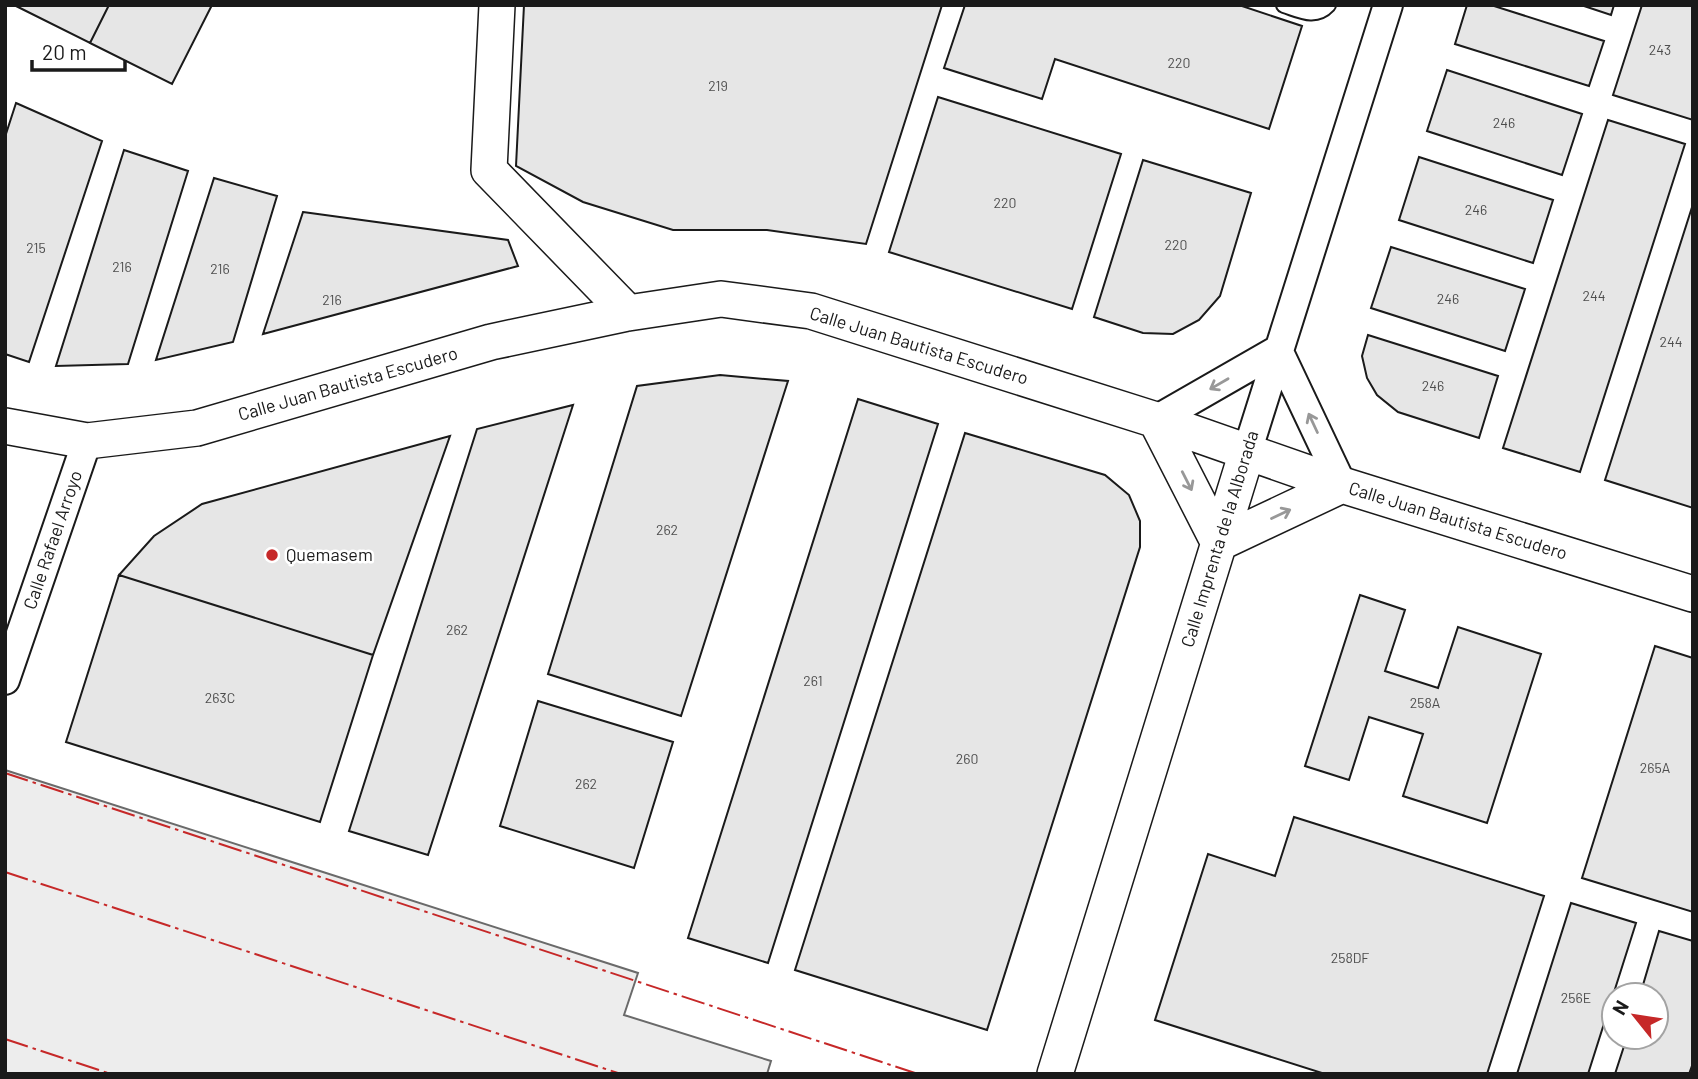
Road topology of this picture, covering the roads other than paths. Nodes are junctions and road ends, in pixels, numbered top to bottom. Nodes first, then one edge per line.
1 (497, 5) edge
2 (1284, 5) edge
3 (1328, 5) edge
4 (1386, 6) edge
5 (628, 313) junction
6 (1278, 350) junction
7 (1156, 420) junction
8 (5, 426) edge
9 (87, 440) junction
10 (1247, 452) junction
11 (1342, 485) junction
12 (1219, 543) junction
13 (1693, 594) edge
14 (5, 680) edge
15 (1055, 1074) edge

1 - 5 street
2 - 3 lane
4 - 6 street, Calle Imprenta de la Alborada
5 - 7 street, Calle Juan Bautista Escudero
5 - 9 street, Calle Juan Bautista Escudero
6 -> 7 street
6 - 10 street, Calle Imprenta de la Alborada
11 -> 6 street
7 - 10 street, Calle Juan Bautista Escudero
7 -> 12 street
8 - 9 street, Calle Juan Bautista Escudero
9 - 14 street, Calle Rafael Arroyo
10 - 11 street, Calle Juan Bautista Escudero
10 - 12 street, Calle Imprenta de la Alborada
12 -> 11 street
11 - 13 street, Calle Juan Bautista Escudero
12 - 15 street, Calle Imprenta de la Alborada

